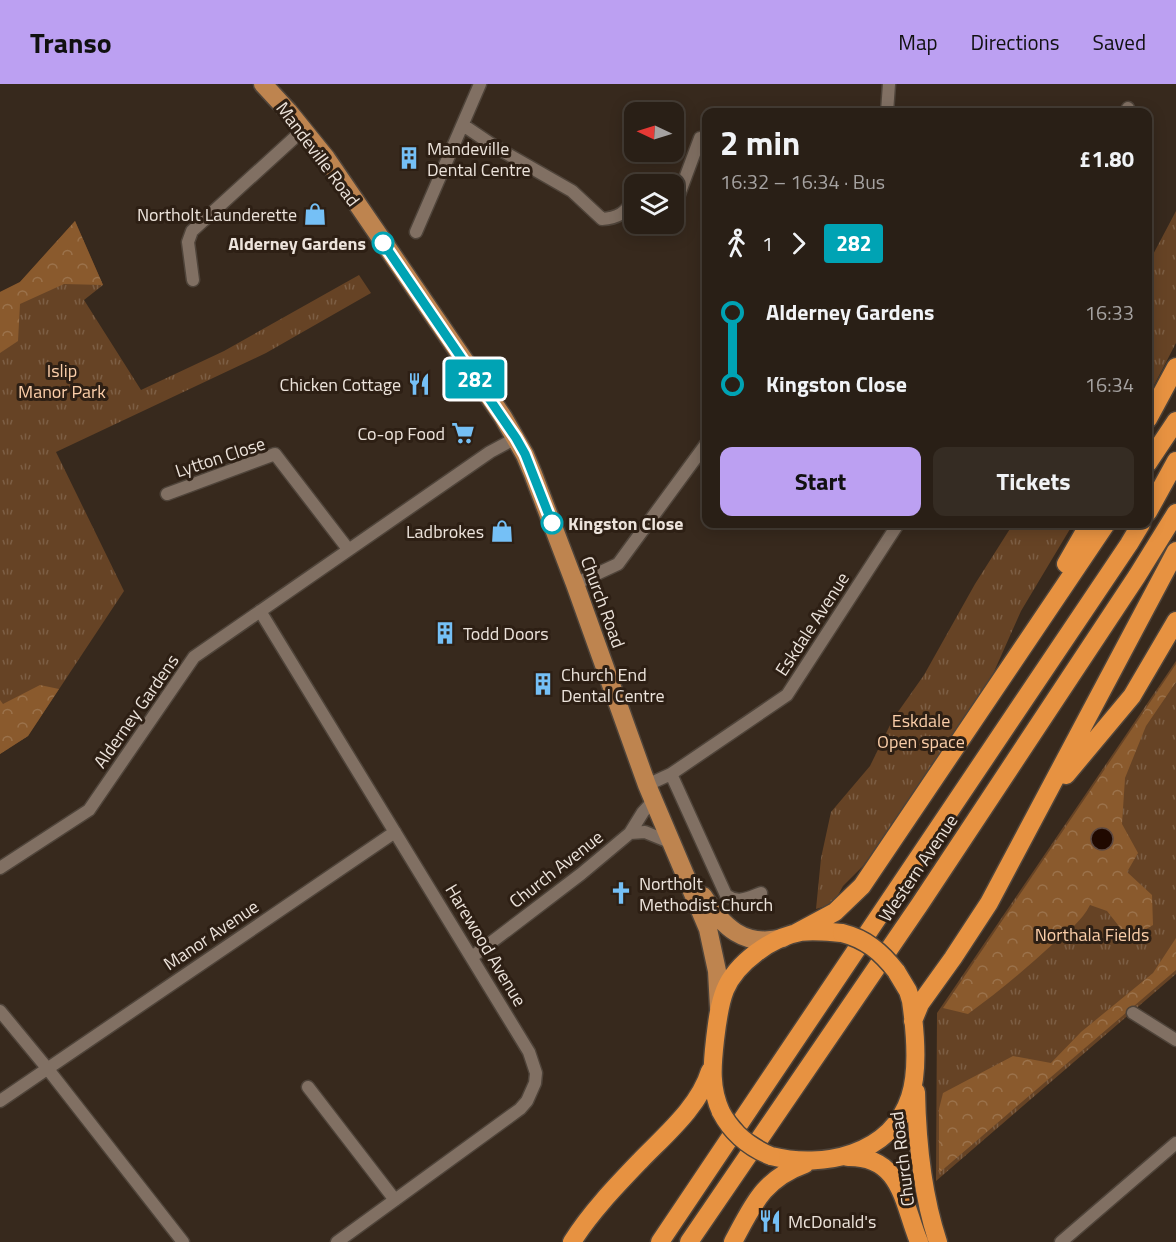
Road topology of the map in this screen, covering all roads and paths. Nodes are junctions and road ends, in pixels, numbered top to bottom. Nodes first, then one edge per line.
1 (263, 84) edge
2 (480, 84) edge
3 (889, 84) edge
4 (887, 108) edge
5 (463, 125) junction
6 (303, 129) junction
7 (700, 138) dead end
8 (684, 182) edge
9 (624, 212) edge
10 (416, 232) dead end
11 (391, 255) joint
12 (193, 280) dead end
13 (1176, 368) edge
14 (1152, 411) edge
15 (1176, 421) edge
16 (516, 438) junction
17 (702, 449) edge
18 (1152, 457) edge
19 (1176, 461) edge
20 (167, 494) dead end
21 (1152, 505) edge
22 (1176, 513) edge
23 (895, 528) edge
24 (1087, 528) edge
25 (1103, 528) edge
26 (1139, 528) edge
27 (348, 549) junction
28 (1176, 551) edge
29 (575, 584) junction
30 (260, 611) junction
31 (1176, 621) edge
32 (1003, 675) junction
33 (671, 774) junction
34 (650, 793) junction
35 (1042, 804) junction
36 (395, 832) junction
37 (630, 833) junction
38 (675, 848) junction
39 (0, 868) edge
40 (761, 893) dead end
41 (790, 935) junction
42 (472, 957) junction
43 (0, 1011) edge
44 (1132, 1013) dead end
45 (718, 1016) junction
46 (913, 1021) junction
47 (1176, 1040) edge
48 (713, 1060) junction
49 (47, 1068) junction
50 (915, 1070) junction
51 (308, 1087) dead end
52 (0, 1101) edge
53 (1173, 1150) edge
54 (838, 1158) junction
55 (819, 1161) junction
56 (395, 1200) junction
57 (183, 1242) edge
58 (337, 1242) edge
59 (572, 1242) edge
60 (660, 1242) edge
61 (689, 1242) edge
62 (733, 1242) edge
63 (919, 1242) edge
64 (938, 1242) edge
65 (1060, 1242) edge

1 - 6 main road, Mandeville Road
2 - 5 street
3 - 4 street
5 - 9 street
5 - 10 street
6 - 11 main road, Mandeville Road
6 - 12 street
7 - 8 street
11 - 16 main road, Church Road
13 - 14 highway
15 - 18 highway
16 - 27 street, Alderney Gardens
16 - 29 main road, Church Road
17 - 29 street
19 - 21 highway
20 - 27 street, Lytton Close
22 - 61 highway, Western Avenue
23 - 33 street, Eskdale Avenue
24 - 32 highway
25 - 32 highway
26 - 60 highway, Western Avenue
27 - 30 street, Alderney Gardens
28 - 35 highway
29 - 34 main road, Church Road
30 - 36 street, Harewood Avenue
30 - 39 street, Alderney Gardens
31 - 35 highway
32 - 41 highway
33 - 34 street, Eskdale Avenue
33 - 40 street
34 - 37 street, Church Avenue
34 - 38 main road, Church Road
35 - 46 highway
36 - 42 street, Harewood Avenue
36 - 49 street, Manor Avenue
37 - 38 street
37 - 42 street, Church Avenue
38 - 41 main road
38 - 45 main road
41 - 45 highway
41 - 46 highway, bridge
42 - 56 street, Harewood Avenue
43 - 49 street
44 - 47 street
45 - 48 highway
46 - 50 highway
48 - 55 highway, bridge
48 - 59 highway
49 - 52 street, Manor Avenue
49 - 57 street
50 - 54 highway
50 - 64 highway, Church Road
51 - 56 street
53 - 65 street
54 - 55 highway
54 - 63 highway, Church Road
55 - 62 highway
56 - 58 street, Harewood Avenue

